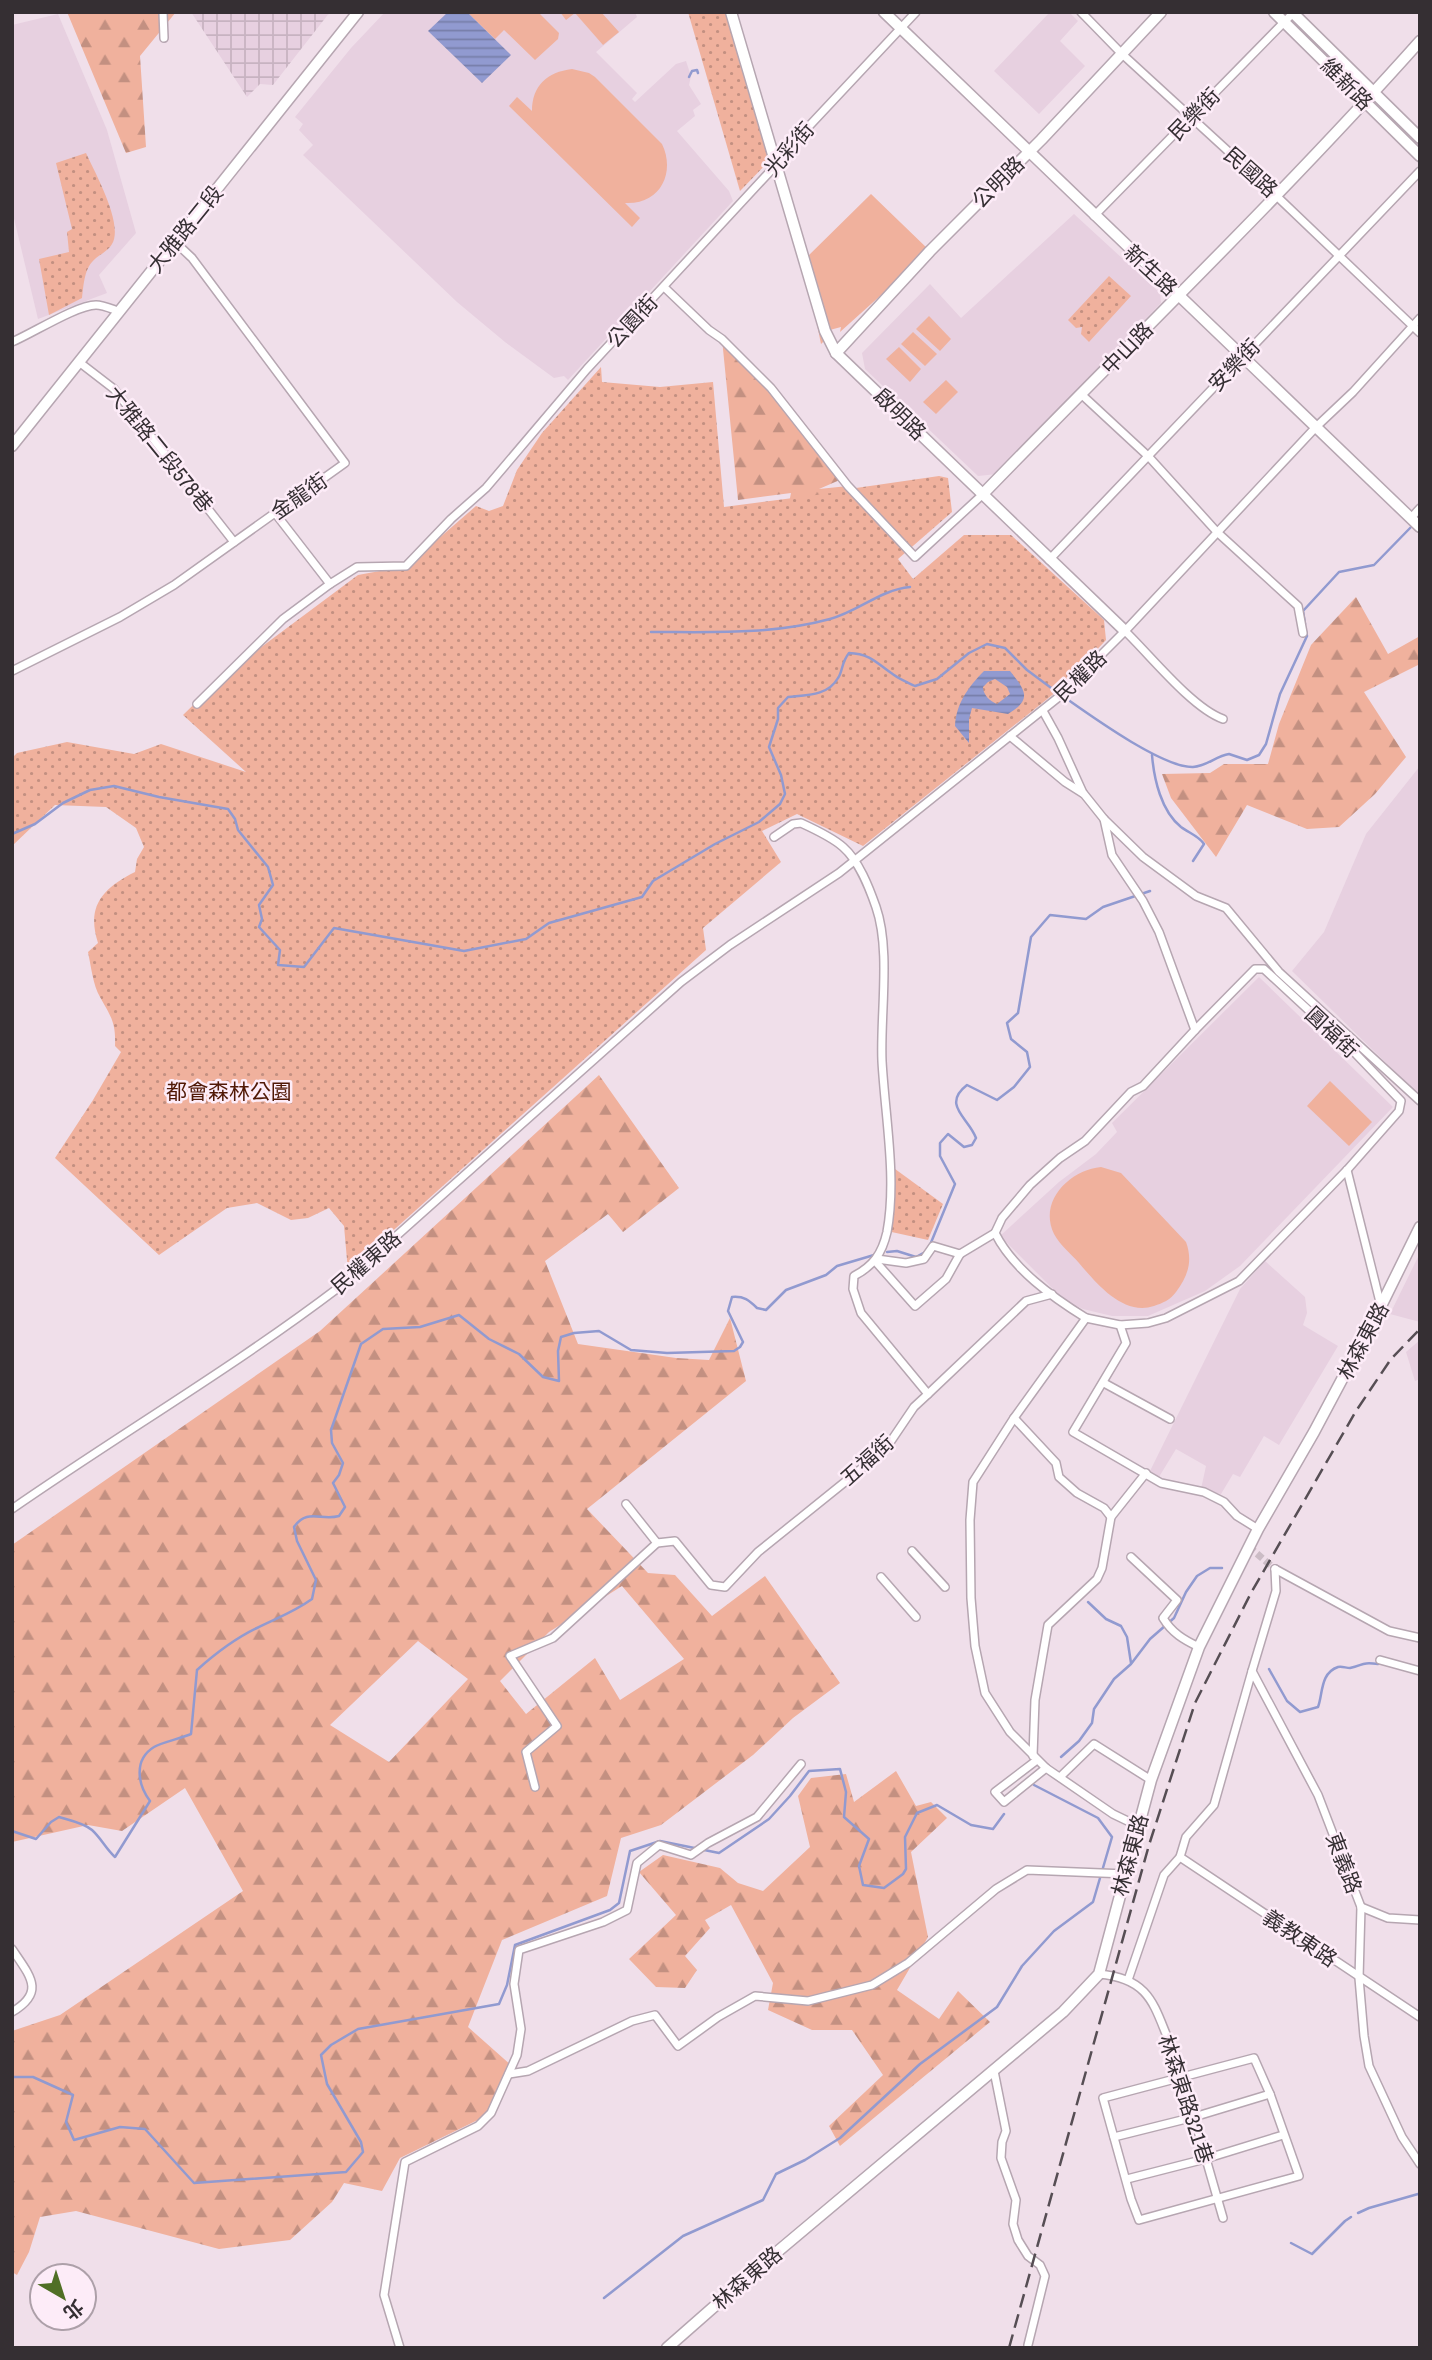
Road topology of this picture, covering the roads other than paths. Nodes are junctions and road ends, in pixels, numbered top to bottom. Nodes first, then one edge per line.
1 (163, 12) edge
2 (358, 12) edge
3 (732, 12) edge
4 (884, 12) edge
5 (916, 12) edge
6 (1081, 12) edge
7 (1161, 12) edge
8 (1273, 12) edge
9 (1293, 13) edge
10 (1284, 22) junction
11 (901, 29) junction
12 (164, 38) dead end
13 (1420, 41) edge
14 (1121, 53) junction
15 (1374, 93) junction
16 (1365, 102) junction
17 (1191, 117) junction
18 (1420, 138) edge
19 (1028, 152) junction
20 (1420, 156) edge
21 (776, 165) junction
22 (1420, 171) edge
23 (1275, 194) junction
24 (1094, 216) junction
25 (174, 242) junction
26 (1339, 255) junction
27 (664, 287) junction
28 (1178, 295) junction
29 (118, 311) junction
30 (1420, 318) edge
31 (1412, 325) junction
32 (1420, 333) edge
33 (12, 342) edge
34 (836, 353) junction
35 (1243, 356) junction
36 (79, 362) junction
37 (1081, 394) junction
38 (1316, 427) junction
39 (12, 446) edge
40 (1149, 457) junction
41 (982, 495) junction
42 (1420, 508) edge
43 (275, 513) junction
44 (1415, 522) edge
45 (1217, 532) junction
46 (234, 542) junction
47 (915, 558) joint
48 (1049, 560) junction
49 (330, 584) junction
50 (1125, 631) junction
51 (1303, 633) dead end
52 (12, 670) edge
53 (197, 704) dead end
54 (1042, 711) junction
55 (1223, 719) dead end
56 (1010, 736) junction
57 (1084, 794) junction
58 (1104, 819) junction
59 (774, 837) dead end
60 (853, 860) junction
61 (688, 976) joint
62 (1195, 1030) junction
63 (1420, 1101) edge
64 (1347, 1170) junction
65 (1420, 1227) edge
66 (995, 1233) junction
67 (960, 1254) junction
68 (876, 1260) junction
69 (1052, 1294) junction
70 (1381, 1306) junction
71 (1086, 1318) junction
72 (1121, 1325) junction
73 (1104, 1383) junction
74 (928, 1394) junction
75 (1014, 1418) junction
76 (1170, 1419) dead end
77 (1146, 1473) junction
78 (626, 1504) dead end
79 (12, 1509) edge
80 (1111, 1517) junction
81 (1258, 1529) junction
82 (657, 1543) junction
83 (912, 1551) dead end
84 (1131, 1557) dead end
85 (881, 1577) dead end
86 (945, 1587) dead end
87 (916, 1617) dead end
88 (1420, 1638) edge
89 (1199, 1647) junction
90 (1380, 1660) dead end
91 (1252, 1671) junction
92 (1420, 1671) edge
93 (1035, 1758) junction
94 (801, 1764) dead end
95 (1046, 1768) junction
96 (1060, 1777) junction
97 (1151, 1780) junction
98 (535, 1787) dead end
99 (1138, 1826) junction
100 (1180, 1857) junction
101 (1126, 1874) junction
102 (1361, 1907) junction
103 (1420, 1920) edge
104 (12, 1950) edge
105 (1099, 1974) junction
106 (1359, 1978) junction
107 (1128, 1980) junction
108 (12, 2012) edge
109 (1420, 2017) edge
110 (994, 2071) junction
111 (509, 2074) junction
112 (1182, 2076) junction
113 (1270, 2094) junction
114 (1194, 2118) junction
115 (1283, 2135) junction
116 (1114, 2137) junction
117 (1205, 2159) junction
118 (1420, 2164) edge
119 (1126, 2179) junction
120 (1217, 2199) junction
121 (1223, 2218) dead end
122 (1028, 2344) dead end
123 (400, 2348) edge
124 (667, 2348) edge

1 - 12 street
2 - 25 street, 大雅路二段
3 - 21 street, 啟明路
4 - 11 street, 新生路
5 - 11 street, 光彩街
6 - 14 street, 民國路
7 - 14 street, 公明路
8 - 10 street, 維新路
9 - 10 street, 民樂街
9 - 15 street, 維新路
10 - 16 street, 維新路
10 - 17 street, 民樂街
11 - 19 street, 新生路
11 - 21 street, 光彩街
13 - 15 street, 中山路
14 - 17 street, 民國路
14 - 19 street, 公明路
15 - 16 street, 中山路
15 - 18 street, 維新路
16 - 20 street, 維新路
16 - 23 street, 中山路
17 - 23 street, 民國路
17 - 24 street, 民樂街
19 - 24 street, 新生路
19 - 34 street, 公明路
21 - 27 street, 光彩街
21 - 34 street, 啟明路
22 - 26 street, 安樂街
23 - 26 street, 民國路
23 - 28 street, 中山路
24 - 28 street, 新生路
25 - 29 street, 大雅路二段
25 - 43 street, 金龍街
26 - 31 street, 民國路
26 - 35 street, 安樂街
27 - 47 street, 公園街
27 - 49 street, 公園街
28 - 35 street, 新生路
28 - 37 street, 中山路
29 - 33 street
29 - 36 street, 大雅路二段
30 - 31 street, 民權路
31 - 32 street, 民國路
31 - 38 street, 民權路
34 - 41 street, 啟明路
35 - 38 street, 新生路
35 - 40 street, 安樂街
36 - 39 street, 大雅路二段
36 - 46 street, 大雅路二段578巷
37 - 40 street
37 - 41 street, 中山路
38 - 44 street, 新生路
38 - 45 street, 民權路
40 - 45 street
40 - 48 street, 安樂街
41 - 47 street, 中山路
41 - 48 street, 啟明路
42 - 44 street
43 - 46 street, 金龍街
43 - 49 street
45 - 50 street, 民權路
45 - 51 street
46 - 52 street, 金龍街
48 - 50 street, 啟明路
49 - 53 street, 公園街
50 - 54 street, 民權路
50 - 55 street, 啟明路
54 - 56 street, 民權路
54 - 57 street, 圓福街
56 - 57 street, 圓福街
56 - 60 street, 民權路
57 - 58 street, 圓福街
58 - 62 street, 圓福街
58 - 63 street, 圓福街
59 - 60 street
60 - 61 street, 民權路
60 - 68 street
61 - 79 street, 民權東路
62 - 64 street, 圓福街
62 - 66 street
64 - 70 street
64 - 72 street
65 - 70 street, 林森東路
66 - 67 street
66 - 69 street
67 - 68 street
67 - 68 street
68 - 74 street
69 - 71 street
69 - 74 street
70 - 81 street, 林森東路
71 - 72 street
71 - 75 street
72 - 73 street
73 - 76 street
73 - 77 street
74 - 82 street, 五福街
75 - 80 street
75 - 93 street
77 - 80 street
77 - 81 street
78 - 82 street
80 - 93 street
81 - 89 street, 林森東路
82 - 98 street
83 - 86 street
84 - 89 street
85 - 87 street
88 - 91 street
89 - 97 street, 林森東路
90 - 92 street
91 - 100 street
91 - 102 street, 東義路
93 - 95 street
93 - 95 street
94 - 111 street
95 - 96 street
96 - 97 street
96 - 99 street
97 - 99 street, 林森東路
99 - 101 street, 林森東路
100 - 106 street, 義教東路
100 - 107 street
101 - 105 street, 林森東路
101 - 111 street
102 - 103 street
102 - 106 street, 東義路
104 - 108 street
105 - 107 street
105 - 110 street, 林森東路
106 - 109 street, 義教東路
106 - 118 street, 東義路
107 - 112 street, 林森東路321巷
110 - 122 street
110 - 124 street, 林森東路
111 - 123 street
112 - 113 street
112 - 114 street, 林森東路321巷
112 - 116 street
113 - 114 street
113 - 115 street
114 - 116 street
114 - 117 street, 林森東路321巷
115 - 117 street
115 - 120 street
116 - 119 street
117 - 119 street
117 - 120 street, 林森東路321巷
119 - 120 street
120 - 121 street, 林森東路321巷

